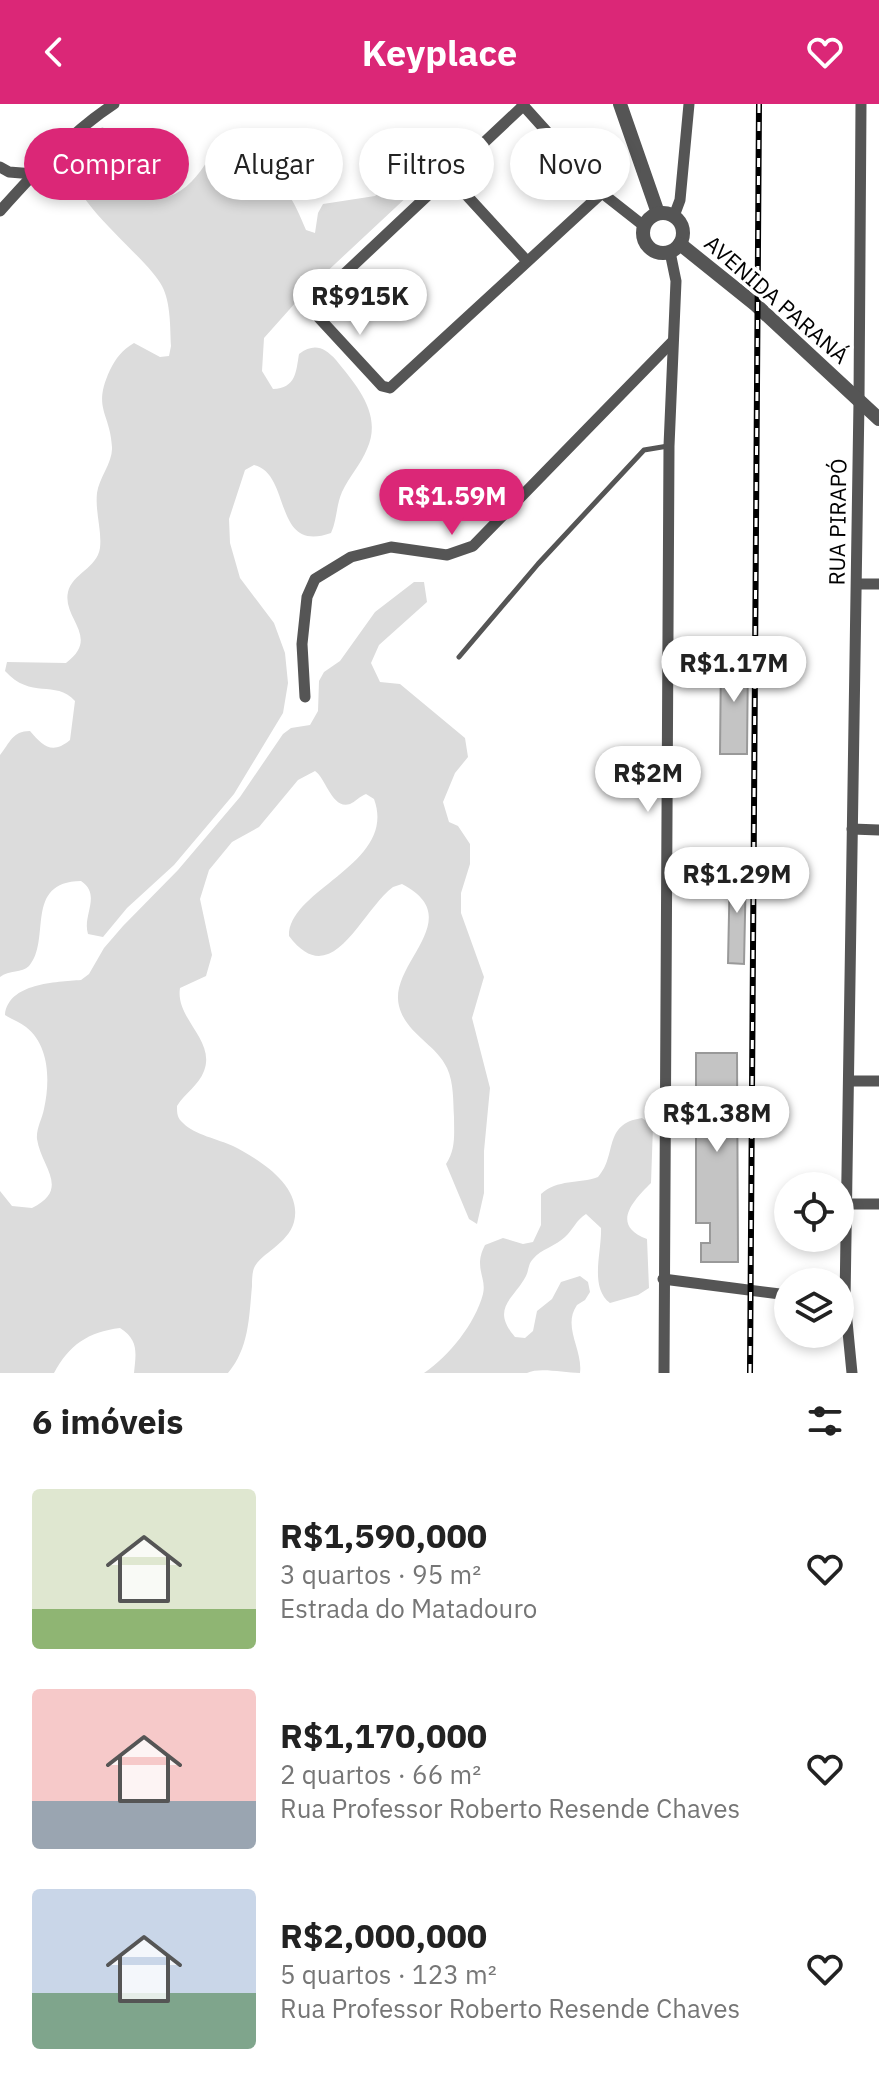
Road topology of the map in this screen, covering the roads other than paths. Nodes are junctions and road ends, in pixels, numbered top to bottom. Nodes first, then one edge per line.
1 (114, 104) edge
2 (620, 104) edge
3 (689, 104) edge
4 (861, 104) edge
5 (523, 105) edge
6 (82, 128) edge
7 (544, 128) edge
8 (494, 132) edge
9 (0, 167) edge
10 (24, 173) edge
11 (24, 185) edge
12 (422, 200) edge
13 (471, 200) edge
14 (594, 200) edge
15 (611, 200) edge
16 (0, 211) edge
17 (658, 213) junction
18 (674, 216) junction
19 (644, 226) junction
20 (675, 248) junction
21 (526, 260) junction
22 (672, 342) junction
23 (859, 401) junction
24 (879, 419) edge
25 (669, 446) junction
26 (857, 584) junction
27 (879, 584) edge
28 (459, 657) dead end
29 (305, 697) dead end
30 (852, 829) junction
31 (879, 830) edge
32 (849, 1081) junction
33 (879, 1081) edge
34 (848, 1172) edge
35 (854, 1204) edge
36 (879, 1204) edge
37 (663, 1279) junction
38 (774, 1293) edge
39 (849, 1348) edge
40 (664, 1373) edge
41 (852, 1373) edge

1 - 6 street
2 - 17 street
3 - 18 street
4 - 23 street, RUA PIRAPÓ
5 - 7 street
5 - 8 street
9 - 10 street
11 - 16 street
12 - 21 street
13 - 21 street
14 - 21 street
15 - 19 street
17 - 18 street
17 - 19 street
18 - 20 street
19 - 20 street
20 - 22 street
20 - 23 street, AVENIDA PARANÁ
22 - 25 street
22 - 29 street
23 - 24 street, AVENIDA PARANÁ
23 - 26 street, RUA PIRAPÓ
25 - 28 lane
25 - 37 street
26 - 27 street
26 - 30 street, RUA PIRAPÓ
30 - 31 street
30 - 32 street, RUA PIRAPÓ
32 - 33 street
32 - 34 street, RUA PIRAPÓ
35 - 36 street
37 - 38 street
37 - 40 street
39 - 41 street, RUA PIRAPÓ

